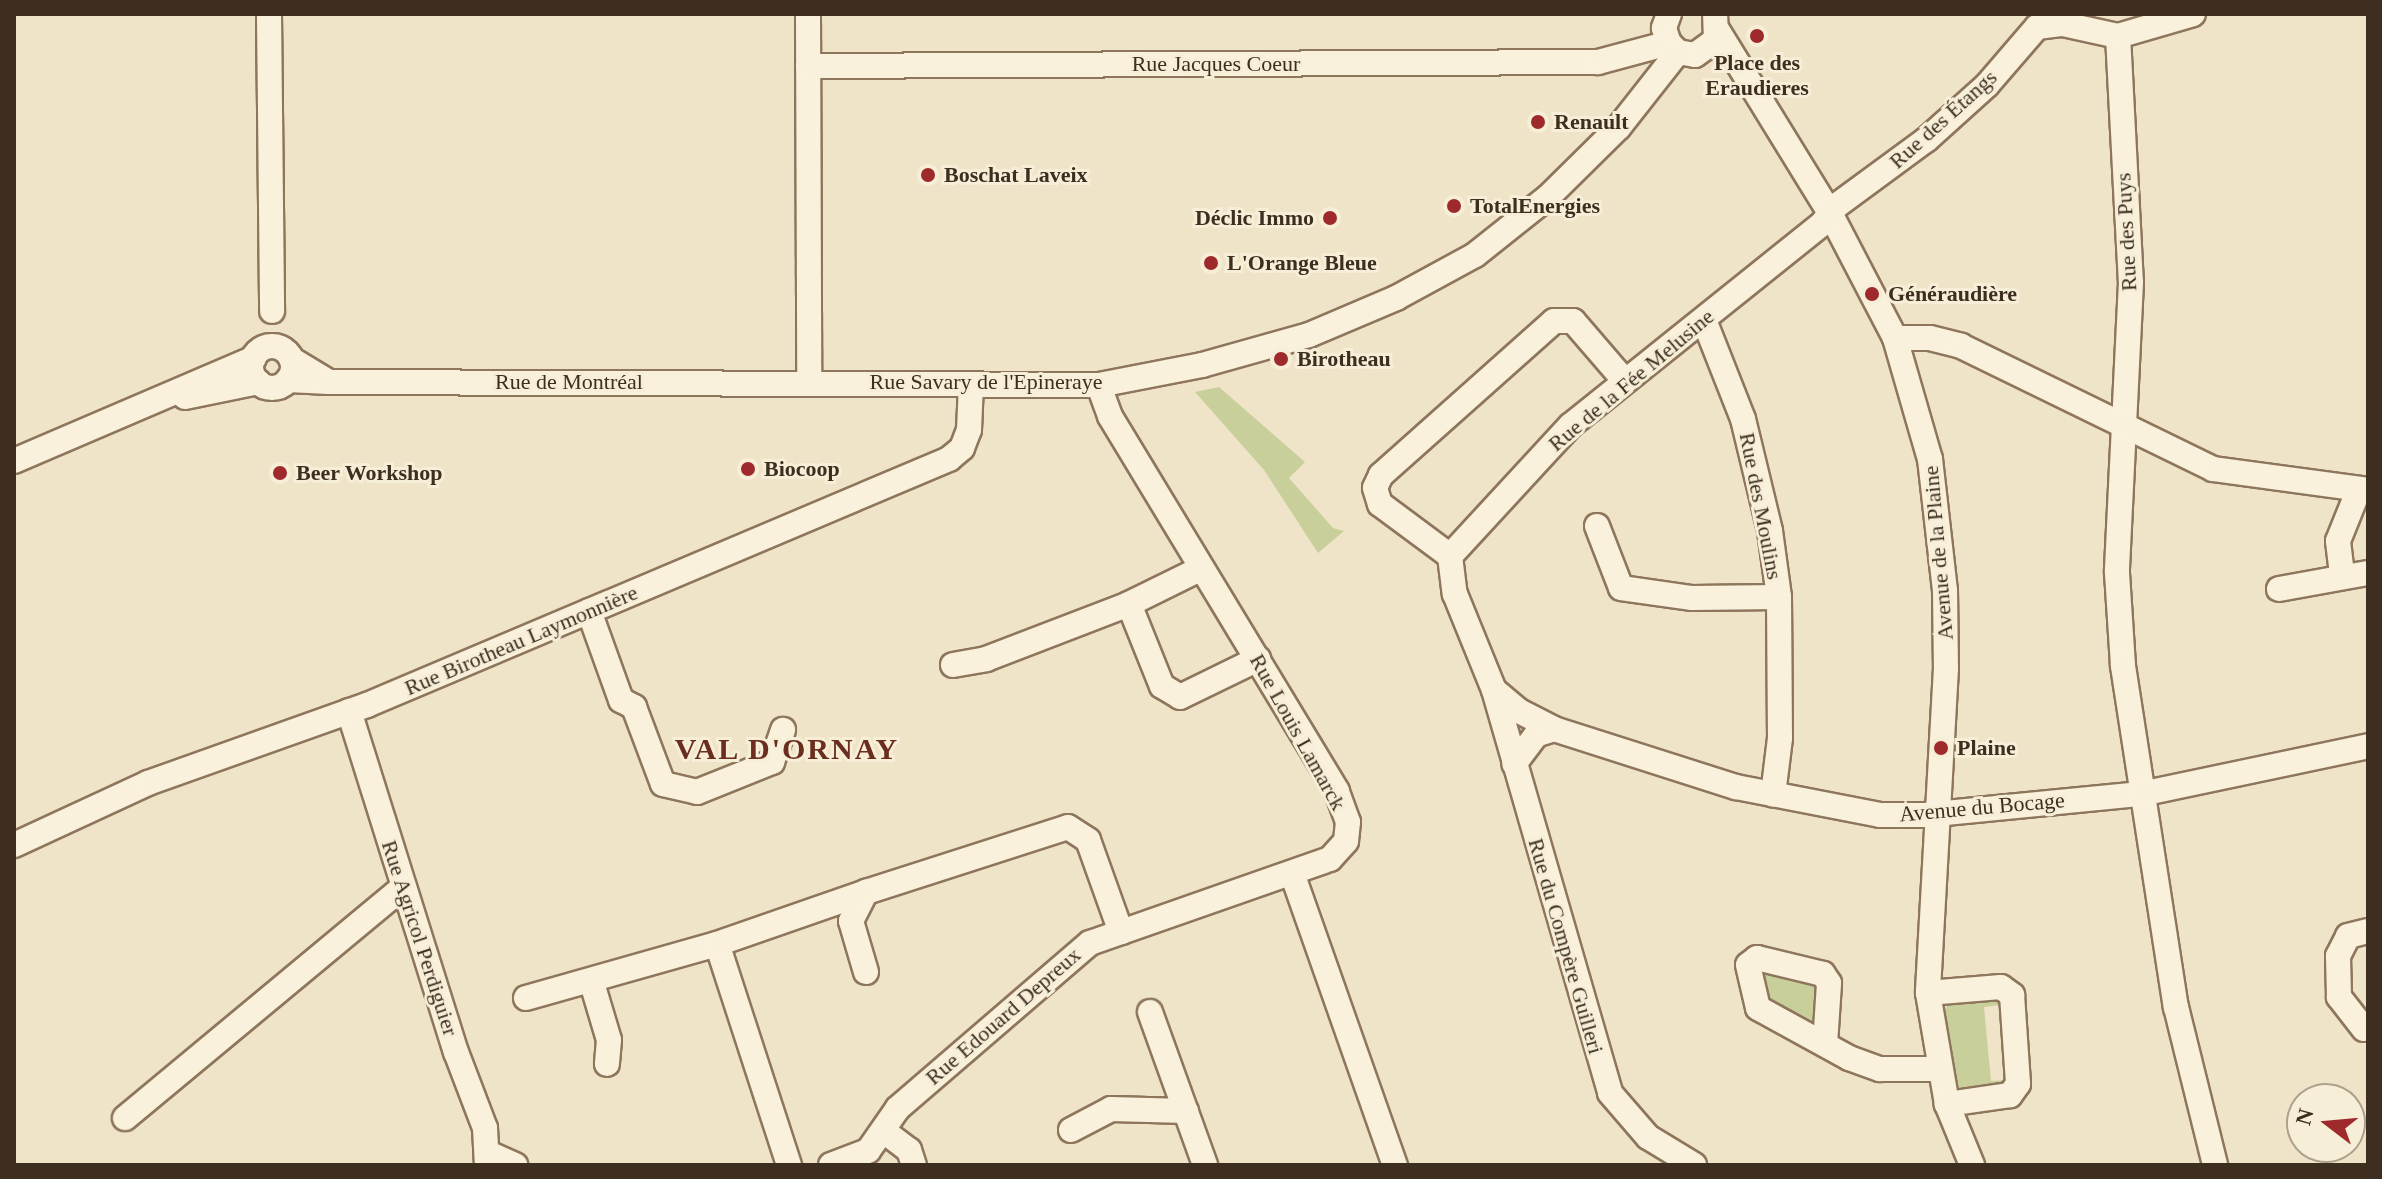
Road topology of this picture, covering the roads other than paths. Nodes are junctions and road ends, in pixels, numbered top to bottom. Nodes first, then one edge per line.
1 (269, 14) edge
2 (808, 14) edge
3 (2193, 14) edge
4 (1716, 19) edge
5 (1670, 32) edge
6 (2118, 36) junction
7 (1704, 53) junction
8 (808, 66) junction
9 (1748, 73) junction
10 (1830, 213) junction
11 (1704, 320) junction
12 (1895, 338) junction
13 (273, 362) junction
14 (1624, 380) junction
15 (809, 382) junction
16 (971, 384) junction
17 (1099, 385) junction
18 (2126, 428) junction
19 (14, 461) edge
20 (2363, 489) edge
21 (1597, 526) dead end
22 (1450, 556) junction
23 (1200, 569) junction
24 (2368, 573) edge
25 (2342, 574) junction
26 (2279, 589) dead end
27 (1779, 597) junction
28 (1129, 604) junction
29 (589, 611) junction
30 (1258, 659) junction
31 (953, 665) dead end
32 (1494, 690) junction
33 (349, 711) junction
34 (1554, 729) junction
35 (783, 730) dead end
36 (2368, 746) edge
37 (1514, 764) junction
38 (2141, 794) junction
39 (1773, 795) junction
40 (1936, 813) junction
41 (14, 845) edge
42 (1292, 873) junction
43 (403, 887) junction
44 (866, 892) junction
45 (2368, 931) edge
46 (1121, 932) junction
47 (717, 944) junction
48 (866, 972) dead end
49 (592, 983) junction
50 (1928, 993) junction
51 (526, 998) dead end
52 (1150, 1012) dead end
53 (2364, 1029) dead end
54 (1825, 1044) dead end
55 (607, 1064) dead end
56 (1939, 1069) junction
57 (1947, 1104) junction
58 (1186, 1111) junction
59 (125, 1118) dead end
60 (1071, 1130) dead end
61 (885, 1132) junction
62 (487, 1159) edge
63 (515, 1165) edge
64 (789, 1165) edge
65 (831, 1165) edge
66 (914, 1165) edge
67 (1205, 1165) edge
68 (1395, 1165) edge
69 (1694, 1165) edge
70 (1972, 1165) edge
71 (2215, 1165) edge

1 - 13 street
2 - 8 street
3 - 6 street, Rue des Étangs
4 - 7 street
4 - 9 street, Avenue de la Plaine
5 - 7 street
5 - 8 street, Rue Jacques Coeur
5 - 17 street, Rue Savary de l'Epineraye
6 - 10 street, Rue des Étangs
6 - 18 street, Rue des Puys
7 - 9 street
8 - 15 street
9 - 10 street, Avenue de la Plaine
10 - 11 street, Rue de la Fée Melusine
10 - 12 street, Avenue de la Plaine
11 - 14 street, Rue de la Fée Melusine
11 - 27 street, Rue des Moulins
12 - 18 street
12 - 40 street, Avenue de la Plaine
13 - 15 street, Rue de Montréal
13 - 19 street, Rue de Montréal
14 - 22 street, Rue de la Fée Melusine
14 - 22 street
15 - 16 street, Rue Savary de l'Epineraye
16 - 17 street, Rue Savary de l'Epineraye
16 - 29 street, Rue Birotheau Laymonnière
17 - 23 street, Rue Louis Lamarck
18 - 20 street
18 - 38 street, Rue des Puys
20 - 25 street
21 - 27 street
22 - 32 street
23 - 28 street
23 - 30 street, Rue Louis Lamarck
24 - 25 street
25 - 26 street
27 - 39 street, Rue des Moulins
28 - 30 street
28 - 31 street
29 - 33 street, Rue Birotheau Laymonnière
29 - 35 street
30 - 42 street, Rue Louis Lamarck
32 - 34 street, Avenue du Bocage
32 - 37 street, Rue du Compère Guilleri
33 - 41 street, Rue Birotheau Laymonnière
33 - 43 street, Rue Agricol Perdiguier
34 - 37 street
34 - 39 street, Avenue du Bocage
36 - 38 street, Avenue du Bocage
37 - 69 street, Rue du Compère Guilleri
38 - 40 street, Avenue du Bocage
38 - 71 street, Rue des Puys
39 - 40 street, Avenue du Bocage
40 - 50 street, Avenue de la Plaine
42 - 46 street, Rue Edouard Depreux
42 - 68 street
43 - 59 street
43 - 62 street, Rue Agricol Perdiguier
44 - 46 street
44 - 47 street
44 - 48 street
45 - 53 street
46 - 61 street, Rue Edouard Depreux
47 - 49 street
47 - 64 street
49 - 51 street
49 - 55 street
50 - 56 street, Avenue de la Plaine
50 - 57 street
52 - 58 street
54 - 56 street
56 - 57 street, Avenue de la Plaine
57 - 70 street, Avenue de la Plaine
58 - 60 street
58 - 67 street
61 - 65 street, Rue Edouard Depreux
61 - 66 street
62 - 63 street

